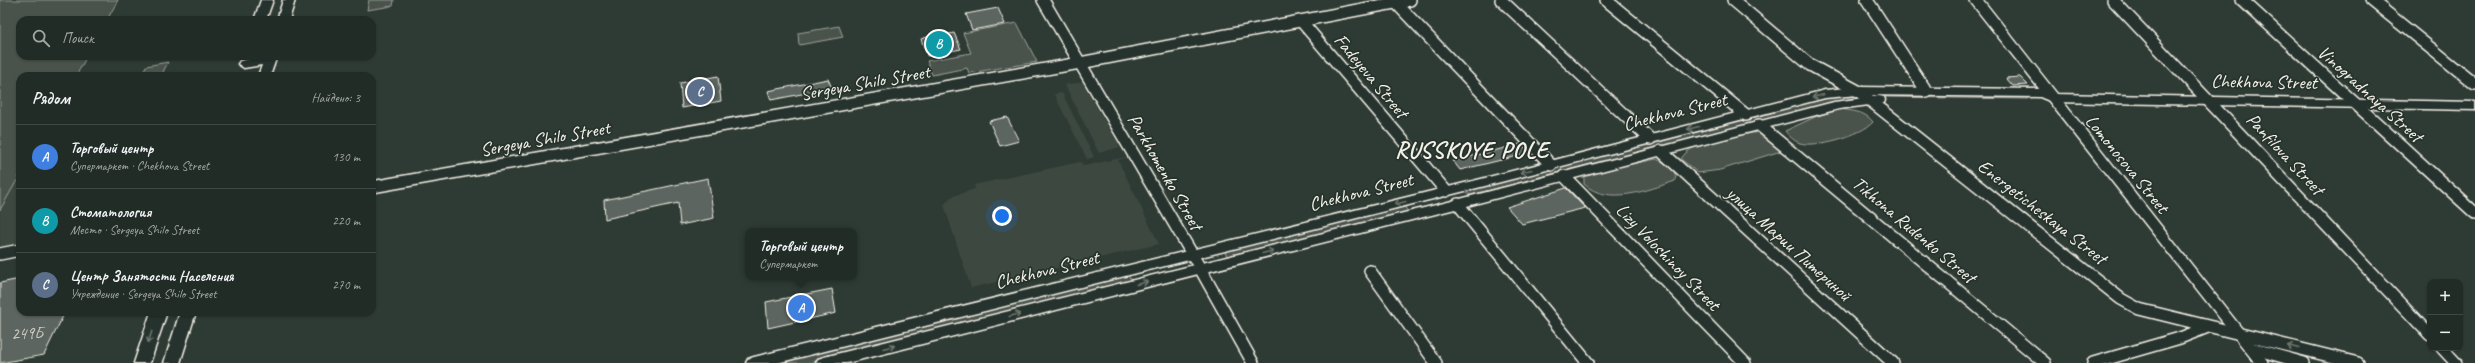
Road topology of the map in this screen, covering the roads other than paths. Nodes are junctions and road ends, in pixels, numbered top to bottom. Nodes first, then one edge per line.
1 (267, 0) edge
2 (289, 0) edge
3 (1043, 0) edge
4 (1410, 0) edge
5 (1501, 0) edge
6 (1606, 0) edge
7 (1733, 0) edge
8 (1868, 0) edge
9 (1976, 0) edge
10 (2113, 0) edge
11 (2242, 0) edge
12 (2371, 0) edge
13 (1396, 3) junction
14 (261, 16) edge
15 (284, 16) edge
16 (1301, 21) junction
17 (263, 60) edge
18 (269, 60) edge
19 (1080, 63) junction
20 (244, 65) edge
21 (265, 72) edge
22 (2475, 84) edge
23 (1927, 92) junction
24 (1864, 95) junction
25 (2052, 98) junction
26 (2208, 100) junction
27 (2355, 103) junction
28 (2475, 106) edge
29 (1746, 115) junction
30 (1759, 125) junction
31 (1650, 139) junction
32 (1661, 151) junction
33 (1551, 165) junction
34 (1564, 176) junction
35 (376, 186) edge
36 (1446, 191) junction
37 (1458, 204) junction
38 (2475, 213) edge
39 (16, 251) edge
40 (0, 254) edge
41 (1192, 254) junction
42 (1200, 269) junction
43 (1370, 271) dead end
44 (158, 316) edge
45 (187, 316) edge
46 (2206, 326) junction
47 (2427, 332) edge
48 (2239, 333) junction
49 (2252, 348) junction
50 (2445, 351) edge
51 (142, 363) edge
52 (172, 363) edge
53 (754, 363) edge
54 (824, 363) edge
55 (1253, 363) edge
56 (1436, 363) edge
57 (1588, 363) edge
58 (1745, 363) edge
59 (1893, 363) edge
60 (2045, 363) edge
61 (2093, 363) edge
62 (2262, 363) edge
63 (2304, 363) edge
64 (2358, 363) edge
65 (2456, 363) edge

1 - 14 main road
2 - 15 main road
3 - 19 street, Parkhomenko Street
4 - 13 street, Sergeya Shilo Street
5 - 31 street
6 - 29 street
7 - 24 street, Energeticheskaya Street
8 - 23 street
9 - 25 street, Lomonosova Street
10 - 26 street, Panfilova Street
11 - 27 street, Vinogradnaya Street
12 - 22 street
13 - 16 street, Sergeya Shilo Street
13 - 33 street
16 - 19 street, Sergeya Shilo Street
16 - 36 street, Fadeyeva Street
17 - 20 main road
18 - 21 main road
19 - 35 street, Sergeya Shilo Street
19 - 41 street, Parkhomenko Street
23 - 24 main road, Chekhova Street
23 - 25 main road, Chekhova Street
24 - 25 main road, Chekhova Street
24 -> 29 main road, Chekhova Street
24 - 30 main road, Chekhova Street
24 - 46 street, Energeticheskaya Street
25 - 26 main road, Chekhova Street
25 - 48 street, Lomonosova Street
26 - 27 main road, Chekhova Street
26 - 47 street, Panfilova Street
27 - 28 main road, Chekhova Street
27 - 38 street, Vinogradnaya Street
29 -> 31 main road, Chekhova Street
30 - 32 main road, Chekhova Street
30 - 60 street, Tikhona Rudenko Street
31 - 33 main road, Chekhova Street
32 - 34 main road, Chekhova Street
32 - 59 street, улица Марии Питериной
33 -> 36 main road, Chekhova Street
34 - 37 main road, Chekhova Street
34 - 58 street, Lizy Voloshinoy Street
36 - 37 main road
36 -> 41 main road, Chekhova Street
42 -> 37 main road, Chekhova Street
37 - 57 street
39 - 40 street
41 - 42 street, Parkhomenko Street
41 - 53 main road, Chekhova Street
54 -> 42 main road, Chekhova Street
42 - 55 street, Parkhomenko Street
43 - 56 street
44 -> 51 main road
45 - 52 main road
46 - 48 street, Energeticheskaya Street
46 - 49 street, Energeticheskaya Street
46 - 61 street
48 - 49 street, Lomonosova Street
64 -> 48 street, Energeticheskaya Street
49 - 62 street, Lomonosova Street
49 - 63 street, Energeticheskaya Street
50 - 65 street

